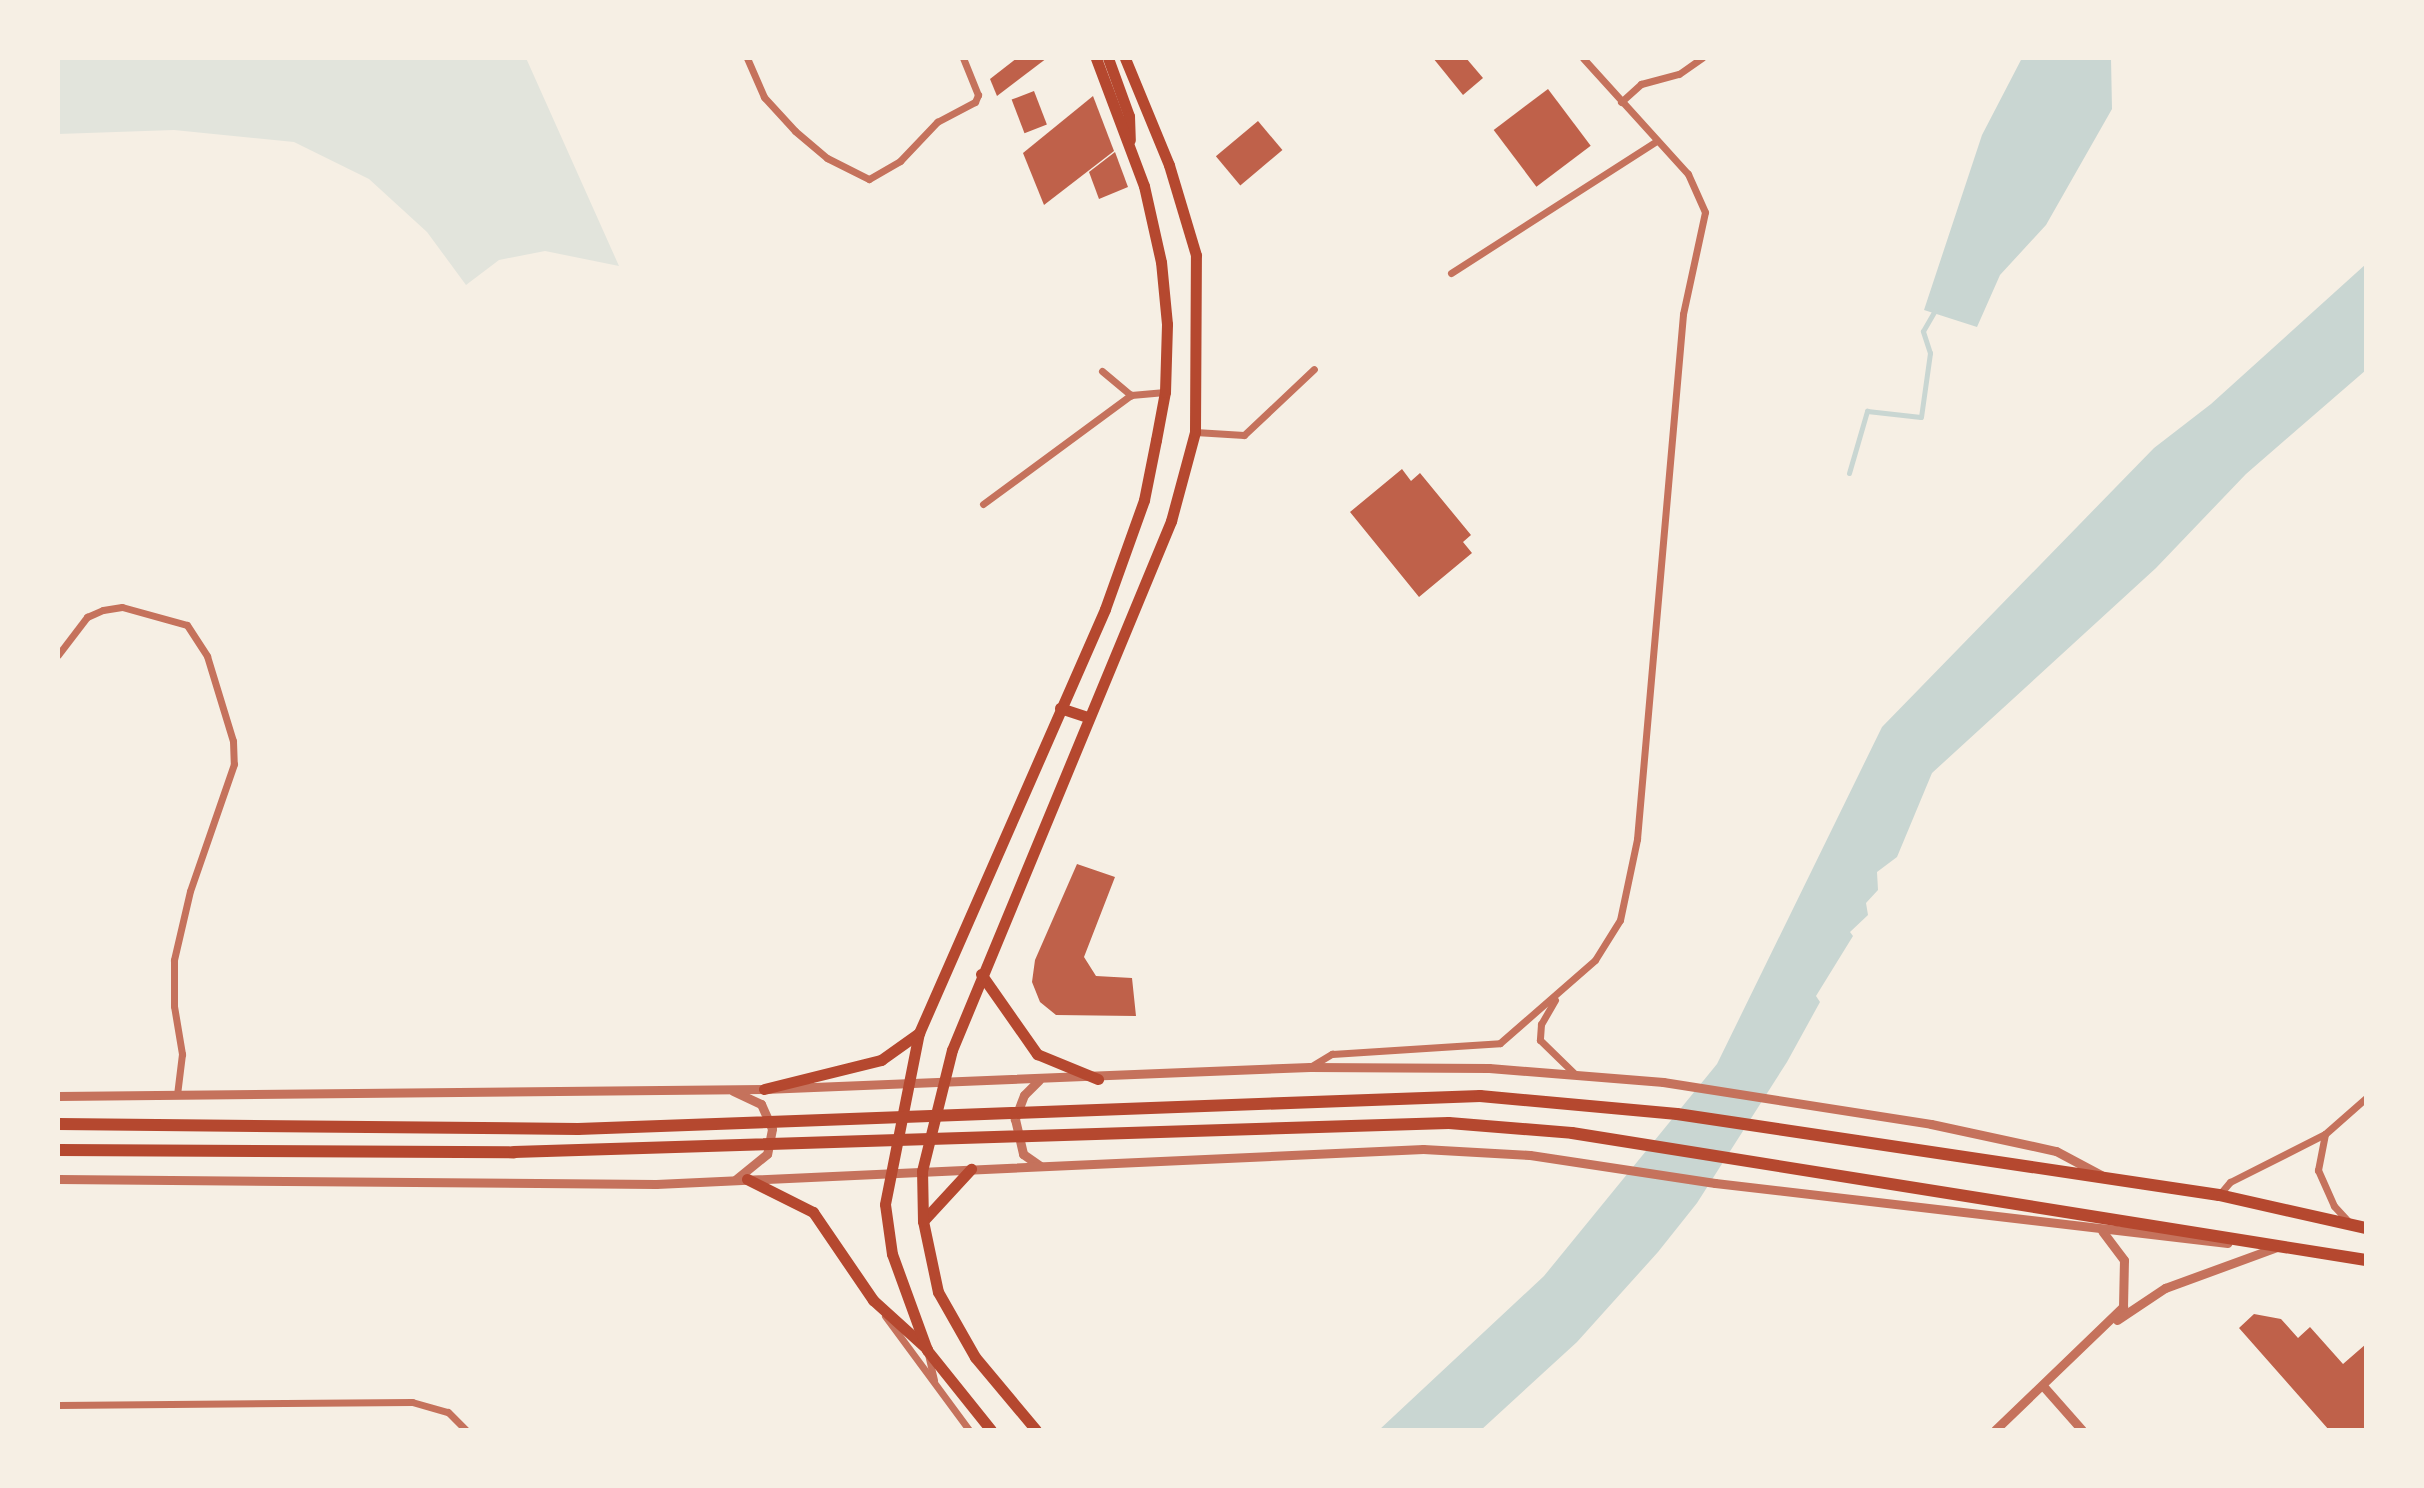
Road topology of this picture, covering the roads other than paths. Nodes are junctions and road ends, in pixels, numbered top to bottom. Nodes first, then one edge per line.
1 (747, 58) edge
2 (963, 58) edge
3 (1096, 58) edge
4 (1108, 58) edge
5 (1125, 58) edge
6 (1583, 58) edge
7 (1702, 58) edge
8 (1621, 102) junction
9 (1657, 141) junction
10 (1130, 149) junction
11 (1451, 273) dead end
12 (1314, 369) dead end
13 (1102, 371) dead end
14 (1165, 392) junction
15 (1131, 395) junction
16 (1195, 432) junction
17 (983, 504) dead end
18 (58, 655) edge
19 (1060, 708) junction
20 (1087, 717) junction
21 (981, 974) junction
22 (1558, 995) junction
23 (919, 1033) junction
24 (1310, 1067) junction
25 (1575, 1074) junction
26 (1098, 1079) junction
27 (1039, 1080) junction
28 (944, 1083) junction
29 (908, 1084) junction
30 (729, 1089) junction
31 (764, 1089) junction
32 (177, 1095) junction
33 (58, 1096) edge
34 (2366, 1098) edge
35 (58, 1124) edge
36 (2325, 1134) junction
37 (58, 1150) edge
38 (1040, 1166) junction
39 (971, 1169) junction
40 (922, 1171) junction
41 (888, 1173) junction
42 (58, 1179) edge
43 (740, 1179) junction
44 (2108, 1179) junction
45 (2219, 1195) junction
46 (923, 1221) junction
47 (2362, 1229) edge
48 (2102, 1231) junction
49 (2282, 1244) junction
50 (2366, 1260) edge
51 (873, 1300) junction
52 (2114, 1322) junction
53 (927, 1350) junction
54 (936, 1386) junction
55 (2044, 1387) junction
56 (58, 1405) edge
57 (466, 1430) edge
58 (969, 1430) edge
59 (991, 1430) edge
60 (1036, 1430) edge
61 (1995, 1430) edge
62 (2082, 1430) edge

1 - 2 street
3 - 10 main road
4 - 10 main road
5 - 16 main road
6 - 8 street
7 - 8 street
8 - 9 street
9 - 11 street
9 - 22 street
10 - 14 main road
12 - 16 street
13 - 15 street
14 - 15 street
14 - 19 main road
15 - 17 street
16 - 20 main road
18 - 32 street
19 - 20 main road
19 - 23 main road
20 - 21 main road
21 - 26 main road
21 - 28 main road
22 - 24 street
22 - 25 street
23 - 29 main road
23 - 31 main road
24 - 25 street
24 - 26 street
25 - 44 street
26 - 27 street
27 - 28 street
27 - 38 street
28 - 29 street
28 - 40 main road
29 - 31 street
29 - 41 main road
30 - 31 street
30 - 32 street
30 - 43 street
32 - 33 street
34 - 36 street
35 - 44 highway
36 - 45 street
36 - 47 street
37 - 49 highway
38 - 39 street
38 - 48 street
39 - 40 street
39 - 46 main road
40 - 41 street
40 - 46 main road
41 - 43 street
41 - 53 main road
42 - 43 street
43 - 51 main road
44 - 45 highway
45 - 47 highway
46 - 60 main road
48 - 49 street
48 - 52 street
49 - 50 highway
49 - 52 street
51 - 53 main road
51 - 54 street
52 - 55 street
53 - 54 street
53 - 59 main road
54 - 58 street
55 - 61 street
55 - 62 street
56 - 57 street

